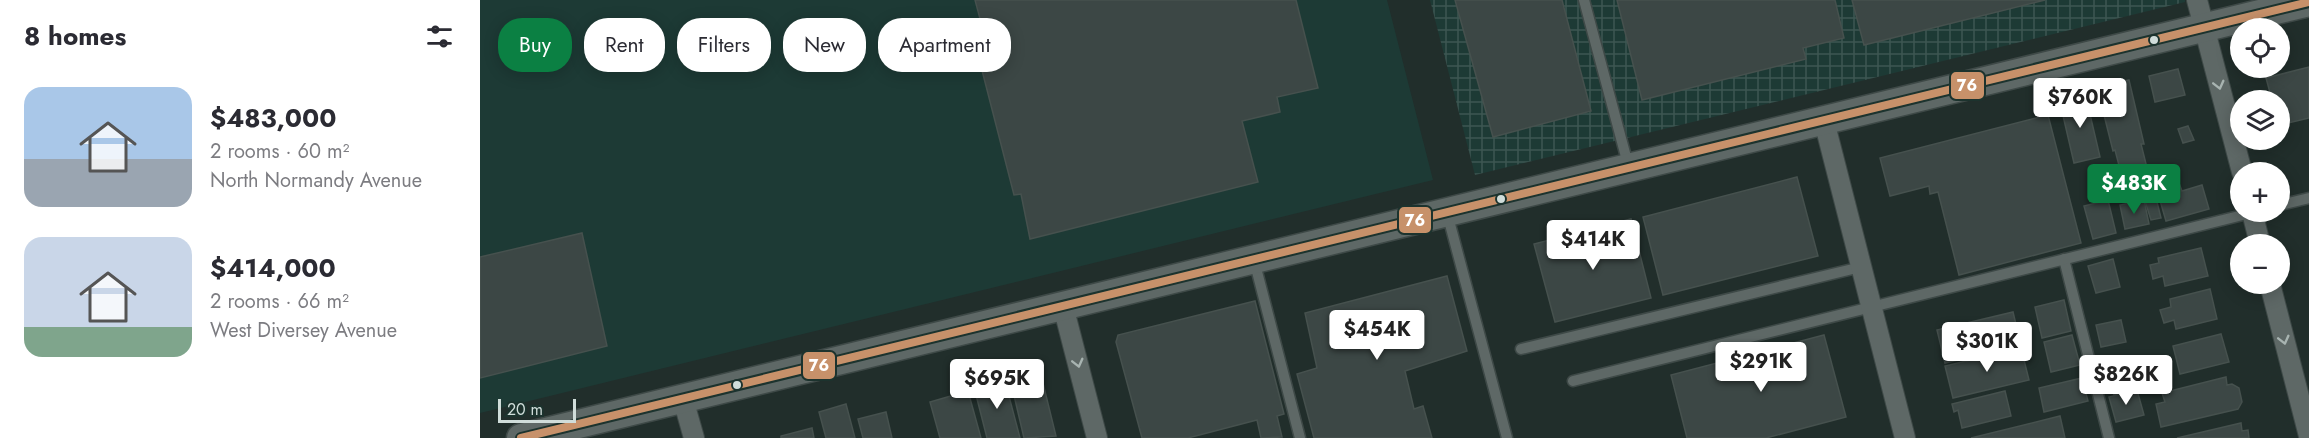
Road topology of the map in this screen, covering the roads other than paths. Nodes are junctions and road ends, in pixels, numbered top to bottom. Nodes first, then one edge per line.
1 (1584, 0) edge
2 (2197, 0) edge
3 (2309, 2) edge
4 (2204, 28) junction
5 (1824, 121) junction
6 (2239, 162) edge
7 (1629, 168) junction
8 (2309, 198) edge
9 (2290, 203) edge
10 (1447, 213) junction
11 (2230, 218) edge
12 (1254, 259) junction
13 (2064, 259) junction
14 (1861, 267) junction
15 (2273, 294) edge
16 (1063, 306) junction
17 (1872, 307) junction
18 (1521, 350) dead end
19 (1573, 381) dead end
20 (683, 399) junction
21 (2309, 436) edge
22 (521, 438) edge
23 (694, 438) edge
24 (1097, 438) edge
25 (1300, 438) edge
26 (1507, 438) edge
27 (1905, 438) edge
28 (2109, 438) edge

1 - 7 lane
2 - 4 street
3 - 4 main road
4 - 5 main road
4 -> 6 street
5 - 7 main road
5 - 14 street
7 - 10 main road
8 - 9 lane
10 - 12 main road
10 - 26 lane
11 - 13 lane
12 - 16 main road
12 - 25 lane
13 - 17 lane
13 - 28 lane
14 - 17 street
14 - 18 lane
15 -> 21 street
16 - 20 main road
16 -> 24 street
17 - 19 lane
17 - 27 street
20 - 22 main road
20 - 23 street

